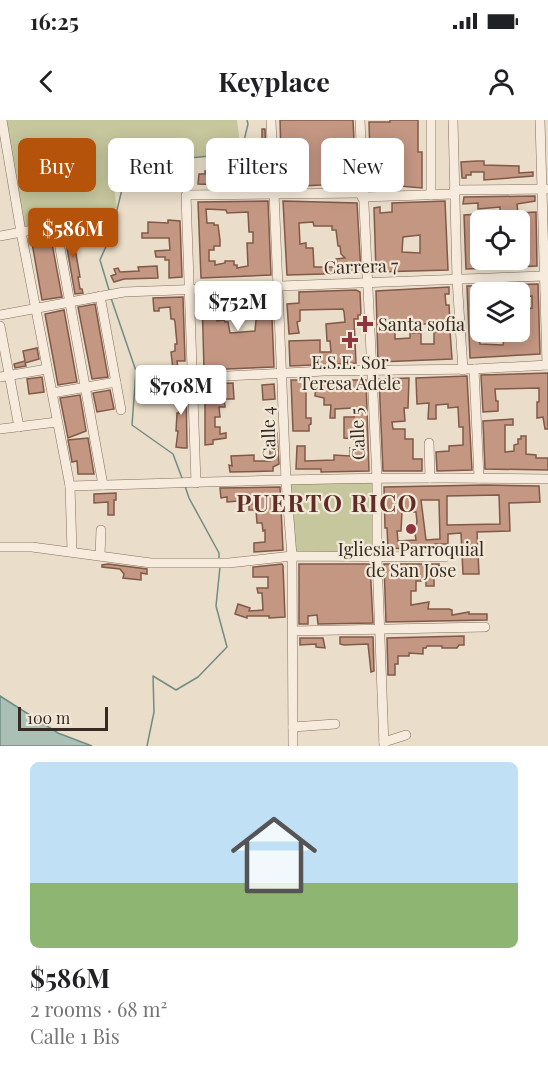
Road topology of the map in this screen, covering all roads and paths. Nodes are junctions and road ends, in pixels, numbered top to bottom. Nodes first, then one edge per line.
1 (2, 120) edge
2 (271, 120) edge
3 (360, 120) edge
4 (431, 120) edge
5 (453, 120) edge
6 (540, 120) edge
7 (0, 175) edge
8 (11, 175) junction
9 (545, 189) edge
10 (454, 192) junction
11 (274, 195) junction
12 (362, 195) junction
13 (431, 195) junction
14 (91, 219) dead end
15 (56, 225) junction
16 (21, 232) junction
17 (0, 236) edge
18 (544, 276) junction
19 (457, 279) junction
20 (367, 282) junction
21 (278, 285) junction
22 (189, 289) junction
23 (103, 295) junction
24 (69, 301) junction
25 (37, 308) junction
26 (0, 315) edge
27 (0, 326) edge
28 (548, 365) edge
29 (47, 369) junction
30 (474, 369) junction
31 (463, 370) junction
32 (370, 371) junction
33 (282, 374) junction
34 (5, 376) edge
35 (192, 379) junction
36 (151, 380) dead end
37 (116, 382) junction
38 (85, 387) junction
39 (52, 393) junction
40 (121, 410) dead end
41 (57, 422) junction
42 (19, 427) junction
43 (0, 429) edge
44 (429, 443) dead end
45 (430, 478) junction
46 (479, 478) junction
47 (377, 479) junction
48 (548, 479) edge
49 (286, 481) junction
50 (193, 484) junction
51 (103, 485) junction
52 (70, 486) junction
53 (100, 530) dead end
54 (0, 545) edge
55 (72, 551) junction
56 (100, 555) junction
57 (292, 556) junction
58 (445, 557) dead end
59 (377, 558) junction
60 (485, 627) dead end
61 (379, 630) junction
62 (293, 631) junction
63 (335, 724) dead end
64 (293, 727) junction
65 (406, 735) dead end
66 (293, 744) dead end
67 (384, 744) edge

1 - 8 street
2 - 11 street, Calle 4
3 - 12 street, Calle 5
4 - 13 street
5 - 10 street
6 - 9 street
7 - 8 street
8 - 16 street
9 - 10 street
9 - 18 street
10 - 13 street
10 - 19 street
11 - 12 street
11 - 21 street, Calle 4
11 - 22 street
12 - 13 street
12 - 20 street, Calle 5
14 - 15 street
15 - 16 street
15 - 24 street
16 - 17 street
16 - 25 street
18 - 19 street, Carrera 7
18 - 28 street
19 - 20 street, Carrera 7
19 - 31 street
20 - 21 street, Carrera 7
20 - 32 street, Calle 5
21 - 22 street, Carrera 7
21 - 33 street, Calle 4
22 - 23 street, Carrera 7
22 - 35 street
23 - 24 street, Carrera 7
23 - 37 street
24 - 25 street, Carrera 7
24 - 38 street
25 - 26 street, Carrera 7
25 - 29 street
27 - 34 street
28 - 30 street
29 - 34 street
29 - 39 street
30 - 31 street
30 - 46 street
31 - 32 street
32 - 33 street
32 - 47 street, Calle 5
33 - 35 street
33 - 49 street, Calle 4
34 - 42 street
35 - 36 street
35 - 50 street
37 - 38 street
37 - 40 street
38 - 39 street
38 - 51 street
39 - 41 street
41 - 42 street
41 - 52 street
42 - 43 street
44 - 45 street
45 - 46 street
45 - 47 street
46 - 48 street
47 - 49 street
47 - 59 street, Calle 5
49 - 50 street
49 - 57 street, Calle 4
50 - 51 street
51 - 52 street
52 - 55 street
53 - 56 street
54 - 55 street
55 - 56 street
56 - 57 street
57 - 59 street
57 - 62 street, Calle 4
58 - 59 street
59 - 61 street, Calle 5
60 - 61 street
61 - 62 street
61 - 67 street, Calle 5
62 - 64 street, Calle 4
63 - 64 street
64 - 66 street, Calle 4
65 - 67 street

